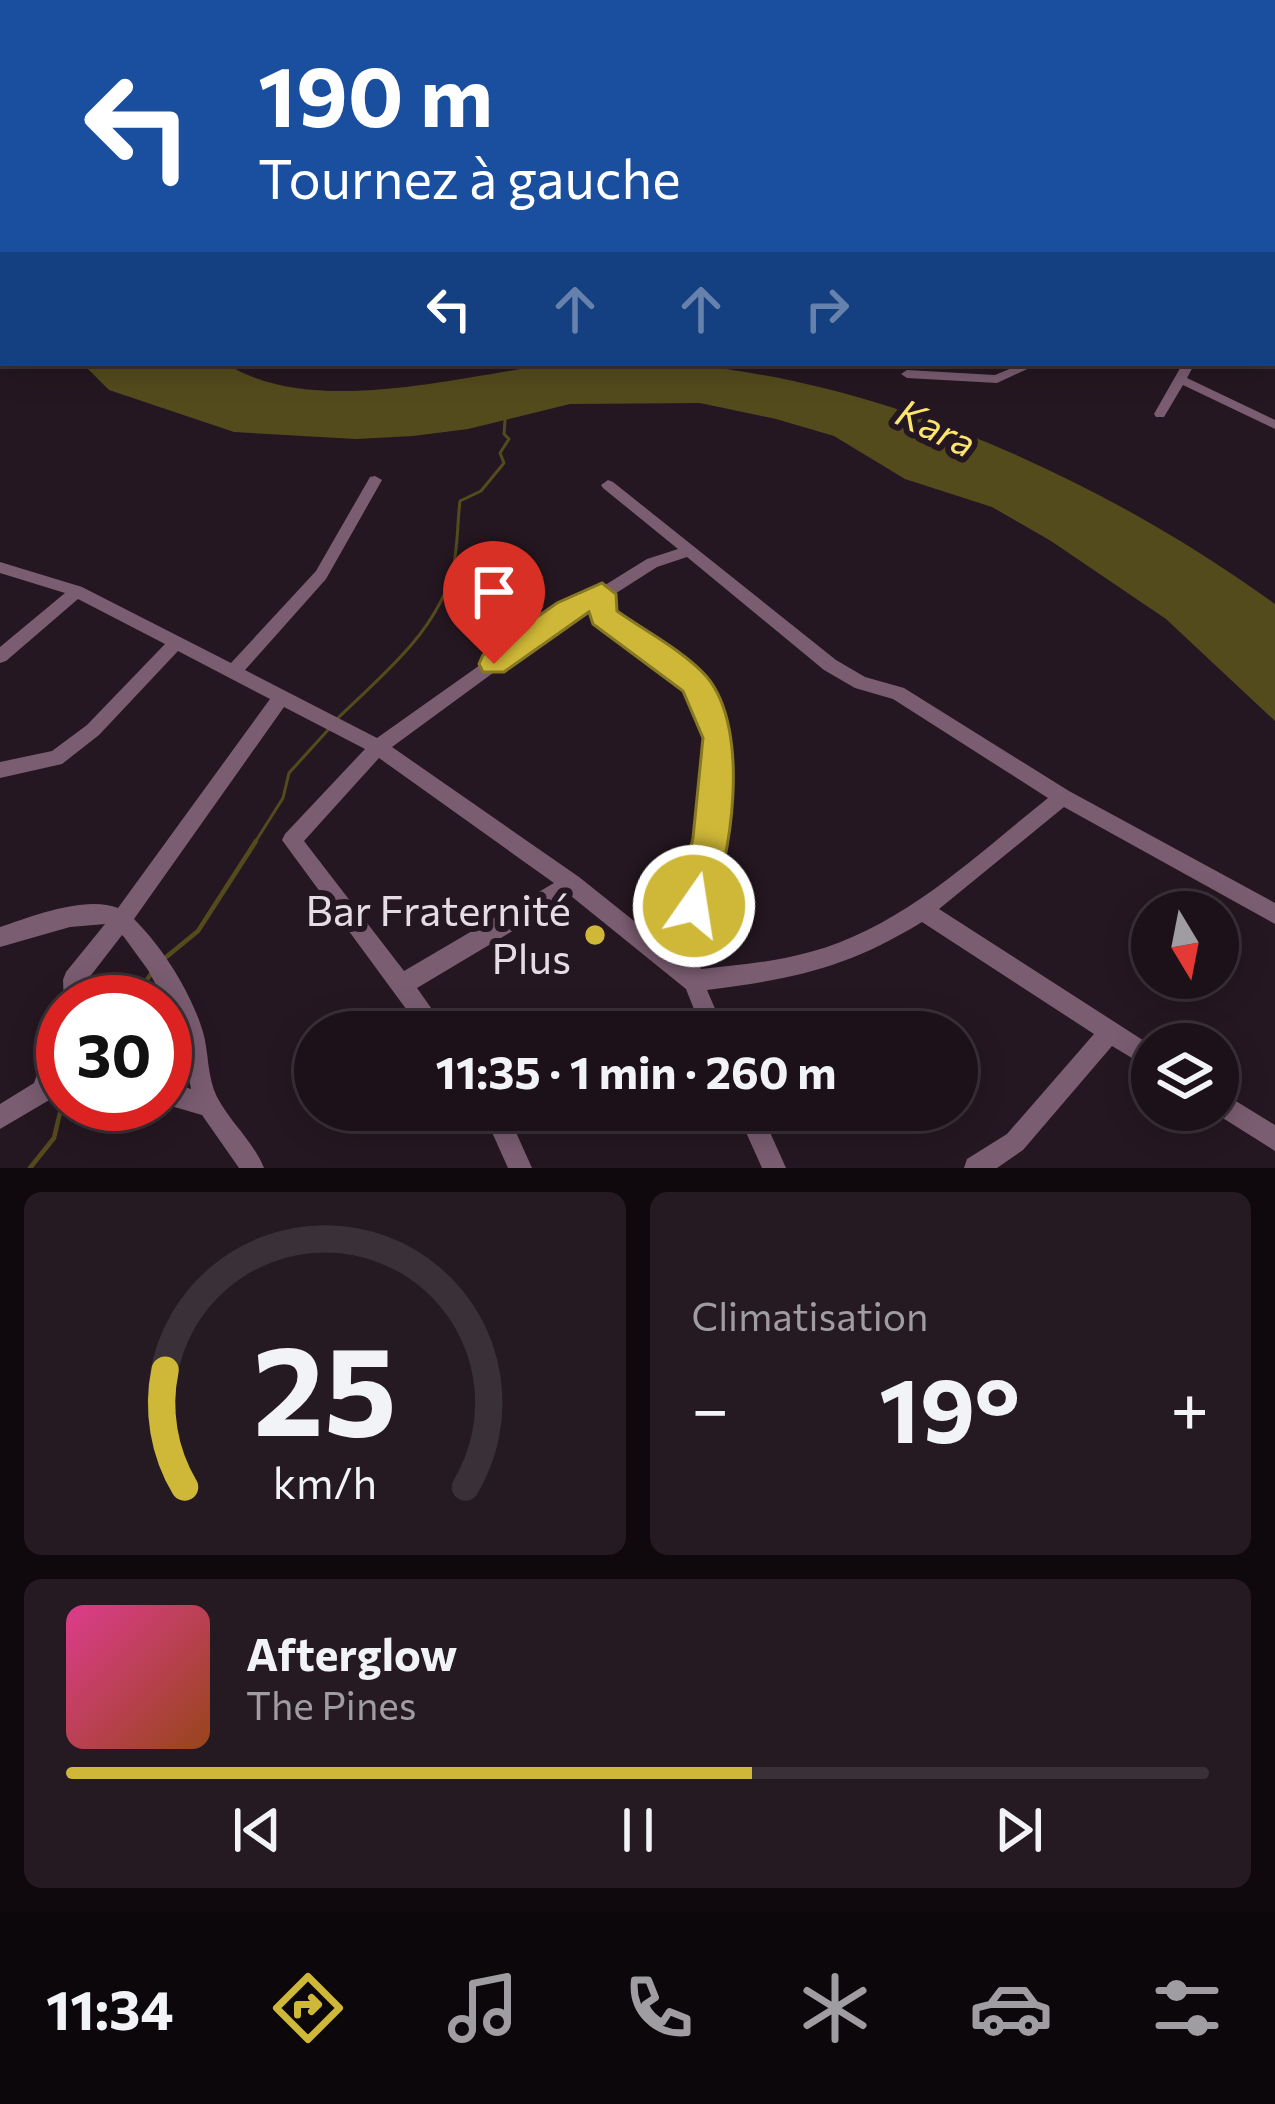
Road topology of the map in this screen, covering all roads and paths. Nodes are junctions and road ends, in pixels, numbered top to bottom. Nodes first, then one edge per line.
1 (1027, 366) edge
2 (1188, 366) edge
3 (907, 374) dead end
4 (1182, 380) junction
5 (1160, 414) dead end
6 (1275, 425) edge
7 (376, 481) dead end
8 (608, 485) dead end
9 (689, 551) junction
10 (0, 567) edge
11 (77, 591) junction
12 (602, 594) junction
13 (174, 645) junction
14 (0, 656) edge
15 (232, 673) junction
16 (280, 699) junction
17 (378, 747) junction
18 (0, 770) edge
19 (1063, 797) junction
20 (572, 884) junction
21 (922, 910) junction
22 (1275, 914) edge
23 (122, 921) junction
24 (0, 937) edge
25 (78, 975) edge
26 (692, 981) junction
27 (403, 984) junction
28 (422, 1011) edge
29 (706, 1011) edge
30 (1111, 1032) junction
31 (1131, 1045) edge
32 (36, 1095) edge
33 (192, 1098) edge
34 (208, 1106) junction
35 (1239, 1116) edge
36 (0, 1117) edge
37 (503, 1131) edge
38 (757, 1131) edge
39 (1275, 1139) edge
40 (252, 1168) edge
41 (520, 1168) edge
42 (774, 1168) edge
43 (976, 1168) edge

1 - 3 street
2 - 4 street
4 - 5 street
4 - 6 street
7 - 15 street
8 - 9 street
9 - 12 street
9 - 19 street
10 - 11 street
11 - 13 street
11 - 14 street
12 - 17 street
12 - 26 street
13 - 15 street
13 - 18 street
15 - 16 street
16 - 17 street
16 - 23 street
17 - 20 street
17 - 27 street
19 - 21 street
19 - 22 street
20 - 26 street
20 - 27 street
21 - 26 street
21 - 30 street
23 - 24 street
23 - 25 street
23 - 34 street
26 - 29 street
27 - 28 street
30 - 31 street
30 - 43 street
32 - 36 street
33 - 34 street
34 - 40 street
35 - 39 street
37 - 41 street
38 - 42 street

